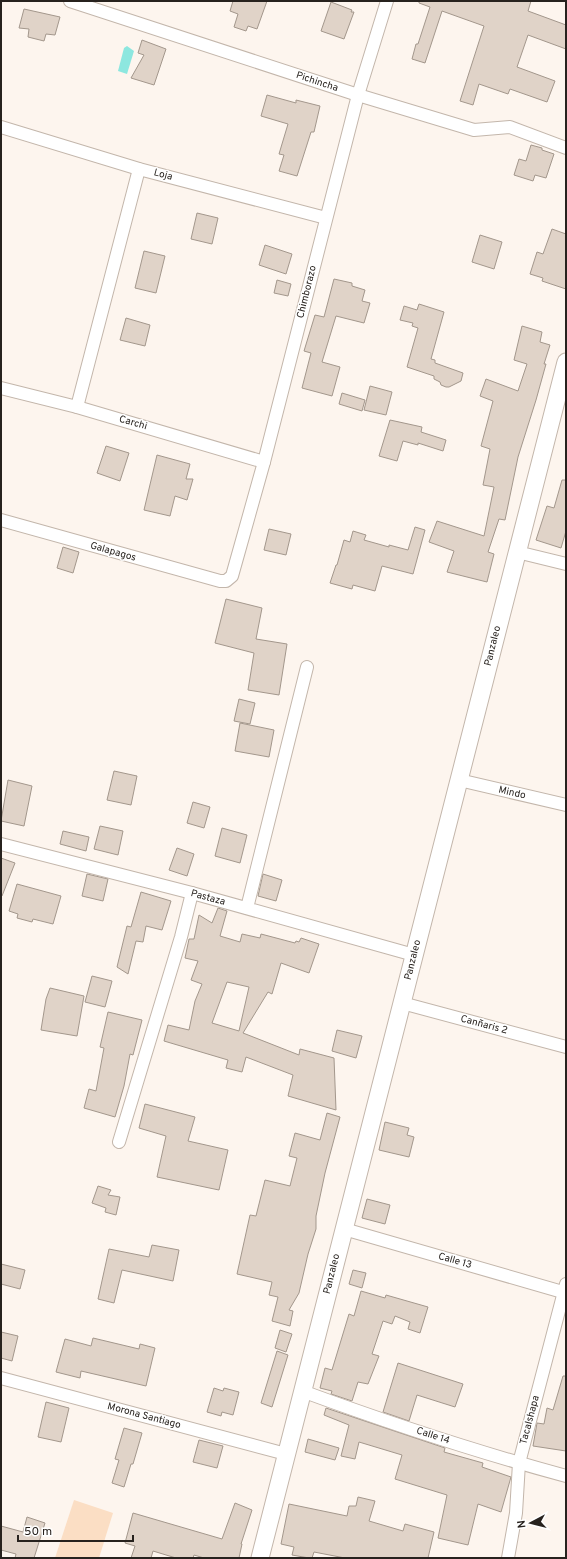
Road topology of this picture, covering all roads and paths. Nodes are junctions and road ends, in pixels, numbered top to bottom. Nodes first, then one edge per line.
1 (70, 1) edge
2 (387, 1) edge
3 (358, 95) junction
4 (1, 128) edge
5 (566, 148) edge
6 (139, 169) junction
7 (326, 218) junction
8 (566, 362) edge
9 (1, 388) edge
10 (77, 407) junction
11 (264, 462) junction
12 (1, 520) edge
13 (517, 552) junction
14 (566, 564) edge
15 (226, 580) joint
16 (307, 667) dead end
17 (459, 780) junction
18 (566, 805) edge
19 (1, 844) edge
20 (192, 893) junction
21 (247, 908) junction
22 (414, 955) junction
23 (402, 1003) junction
24 (566, 1047) edge
25 (119, 1142) dead end
26 (344, 1228) junction
27 (565, 1290) edge
28 (1, 1378) edge
29 (302, 1391) junction
30 (286, 1454) junction
31 (518, 1463) junction
32 (566, 1476) edge
33 (260, 1558) edge
34 (508, 1558) edge

1 - 3 street, Pichincha
2 - 3 street, Chimborazo
3 - 5 street, Pichincha
3 - 7 street, Chimborazo
4 - 6 street, Loja
6 - 7 street, Loja
6 - 10 street
7 - 11 street, Chimborazo
8 - 13 street, Panzaleo
9 - 10 street, Carchi
10 - 11 street, Carchi
11 - 15 street, Chimborazo
12 - 15 street, Galapagos
13 - 14 street
13 - 17 street, Panzaleo
16 - 21 street
17 - 18 street, Mindo
17 - 22 street, Panzaleo
19 - 20 street, Pastaza
20 - 21 street, Pastaza
20 - 25 street
21 - 22 street, Pastaza
22 - 23 street, Panzaleo
23 - 24 street, Canñaris 2
23 - 26 street, Panzaleo
26 - 27 street, Calle 13
26 - 29 street, Panzaleo
27 - 31 street, Tacalshapa
28 - 30 street, Morona Santiago
29 - 30 street, Panzaleo
29 - 31 street, Calle 14
30 - 33 street, Panzaleo
31 - 32 street, Calle 14
31 - 34 street, Tacalshapa

